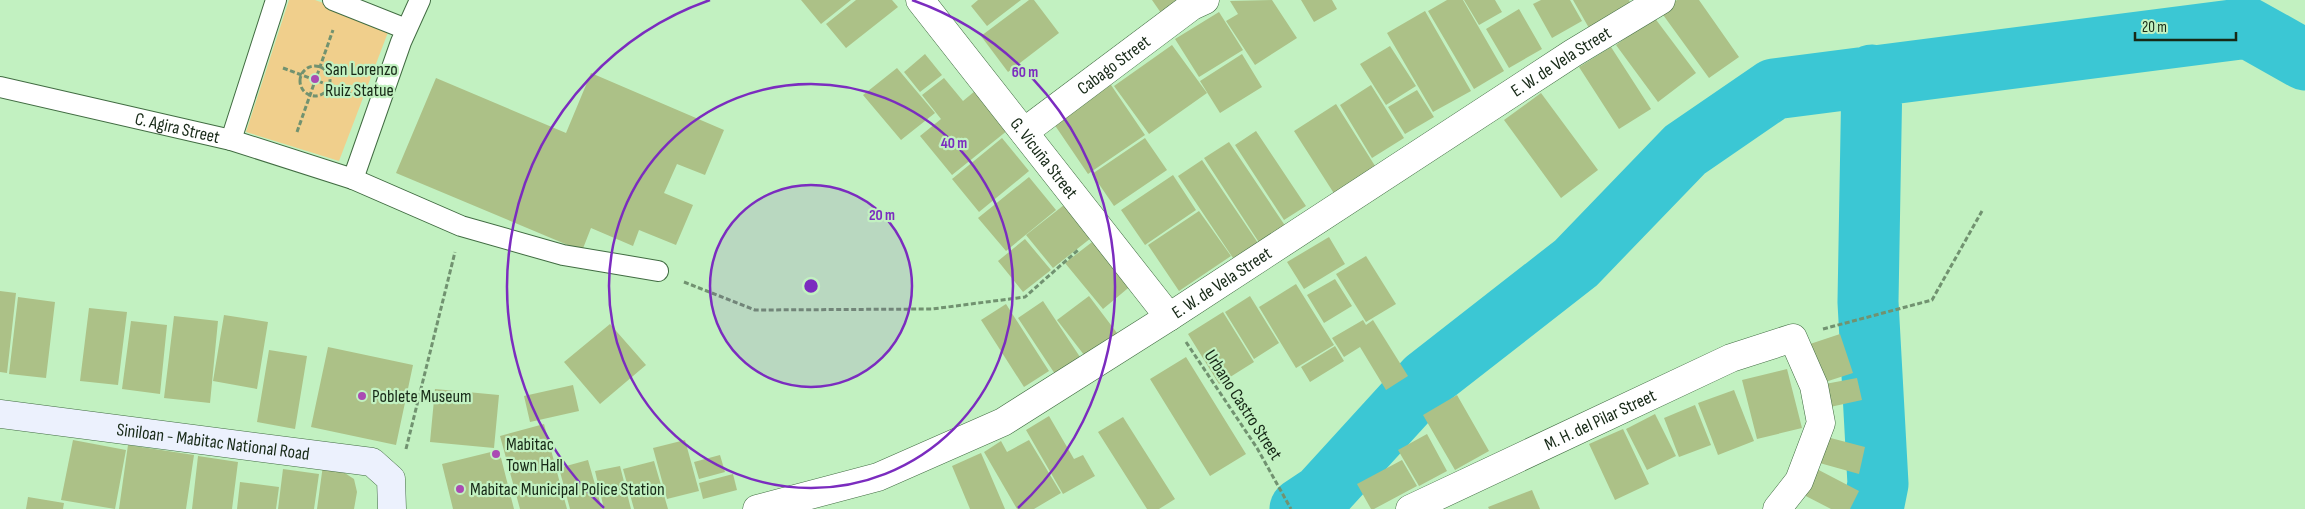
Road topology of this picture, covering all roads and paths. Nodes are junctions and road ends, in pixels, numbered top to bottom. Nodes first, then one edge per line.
1 (276, 0) edge
2 (420, 0) edge
3 (920, 0) edge
4 (1205, 0) edge
5 (1660, 0) edge
6 (338, 2) edge
7 (406, 28) junction
8 (258, 58) junction
9 (320, 67) junction
10 (301, 75) junction
11 (315, 80) junction
12 (329, 86) junction
13 (0, 87) edge
14 (310, 95) junction
15 (379, 104) junction
16 (1024, 132) junction
17 (231, 140) junction
18 (287, 158) junction
19 (353, 180) junction
20 (1982, 211) dead end
21 (461, 226) junction
22 (1102, 231) junction
23 (658, 272) joint
24 (1169, 317) junction
25 (1837, 325) dead end
26 (0, 414) edge
27 (391, 479) junction
28 (392, 509) edge
29 (757, 509) edge
30 (1290, 509) edge
31 (1410, 509) edge
32 (1777, 509) edge

1 - 8 lane
2 - 7 lane
3 - 16 street, G. Vicuña Street
4 - 16 street, Cabago Street
5 - 24 street, E. W. de Vela Street
6 - 7 lane
6 - 9 path
7 - 15 lane
8 - 10 path
8 - 17 lane
9 - 10 path
9 - 11 path
9 - 12 path
10 - 11 path
10 - 14 path
11 - 12 path
11 - 14 path
12 - 14 path
12 - 15 path
13 - 17 lane, C. Agira Street
14 - 18 path
15 - 19 lane
16 - 22 street, G. Vicuña Street
17 - 18 lane, C. Agira Street
18 - 19 lane, C. Agira Street
19 - 21 lane, C. Agira Street
20 - 25 path
21 - 23 lane, C. Agira Street
21 - 27 path
22 - 23 path
22 - 24 street, G. Vicuña Street
24 - 29 street, E. W. de Vela Street
24 - 30 path, Urbano Castro Street
26 - 27 main road, Siniloan - Mabitac National Road
27 - 28 main road
31 - 32 street, M. H. del Pilar Street

